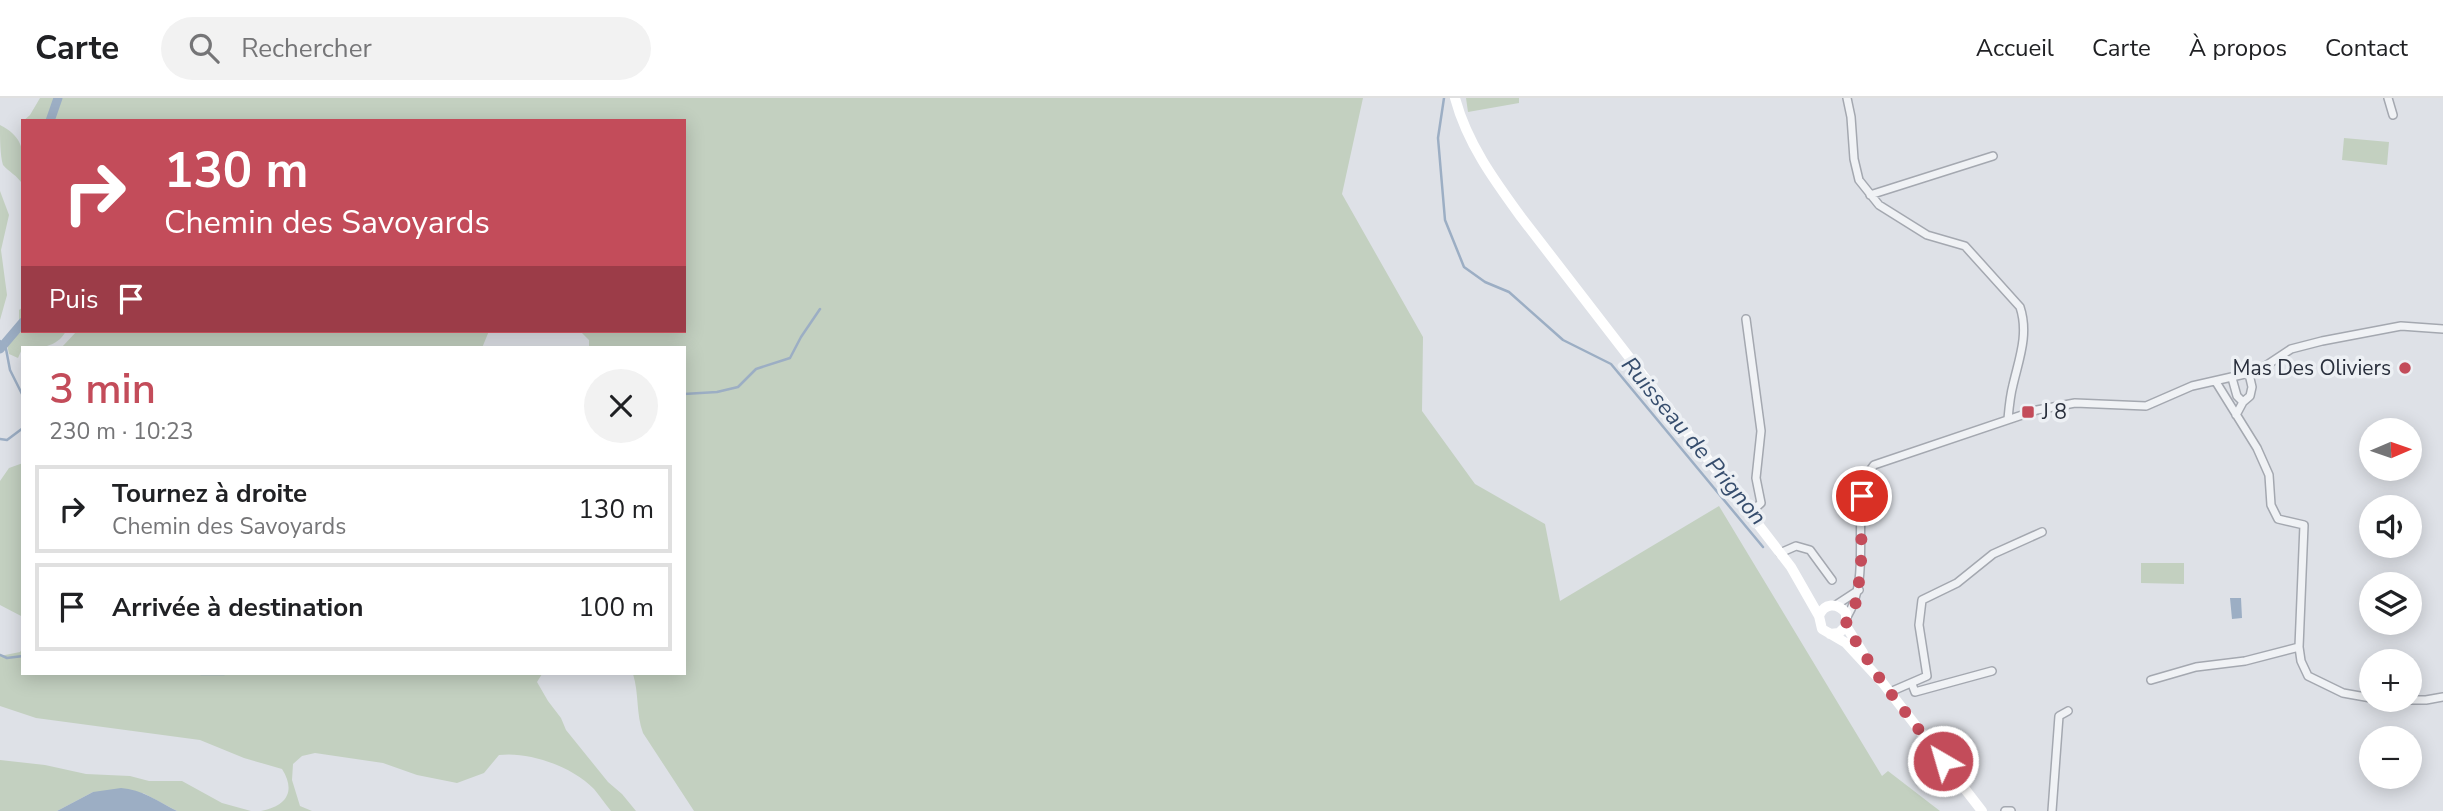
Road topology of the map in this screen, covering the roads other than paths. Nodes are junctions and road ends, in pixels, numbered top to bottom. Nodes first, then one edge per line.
1 (1455, 98) edge
2 (1847, 98) edge
3 (2388, 98) edge
4 (2393, 116) dead end
5 (1993, 156) dead end
6 (1870, 195) junction
7 (1746, 319) dead end
8 (2443, 329) edge
9 (2249, 374) junction
10 (2232, 378) junction
11 (2216, 382) junction
12 (2243, 402) junction
13 (2236, 415) junction
14 (2008, 419) junction
15 (1750, 513) junction
16 (2042, 532) dead end
17 (1780, 552) junction
18 (1791, 567) junction
19 (1832, 580) dead end
20 (1858, 590) junction
21 (1832, 605) junction
22 (1819, 616) junction
23 (1847, 622) junction
24 (1830, 634) junction
25 (2299, 647) junction
26 (1992, 671) dead end
27 (2151, 680) dead end
28 (1882, 682) junction
29 (1912, 684) junction
30 (1889, 692) junction
31 (2359, 696) edge
32 (2443, 697) edge
33 (2422, 700) edge
34 (2068, 711) dead end
35 (1982, 811) edge
36 (2005, 811) edge
37 (2011, 811) edge
38 (2052, 811) edge

1 - 15 main road
2 - 6 street
3 - 4 street
5 - 6 street
6 - 14 street
7 - 15 street
8 - 9 street
9 - 10 street
9 - 12 street
10 - 11 street
10 - 12 street
11 - 13 street
11 - 14 street
12 - 13 street
13 - 25 street
14 - 20 street
15 - 17 main road
16 - 29 street
17 - 18 main road
17 - 19 street
18 - 21 main road
18 - 22 main road
20 - 21 street
20 - 23 street
21 - 22 main road
21 - 23 main road
22 - 24 main road
23 - 24 main road
23 - 28 main road
24 - 28 main road
25 - 27 street
25 - 31 street
26 - 29 street
28 - 30 main road
29 - 30 street
30 - 35 main road
32 - 33 street
34 - 38 street
36 - 37 street

